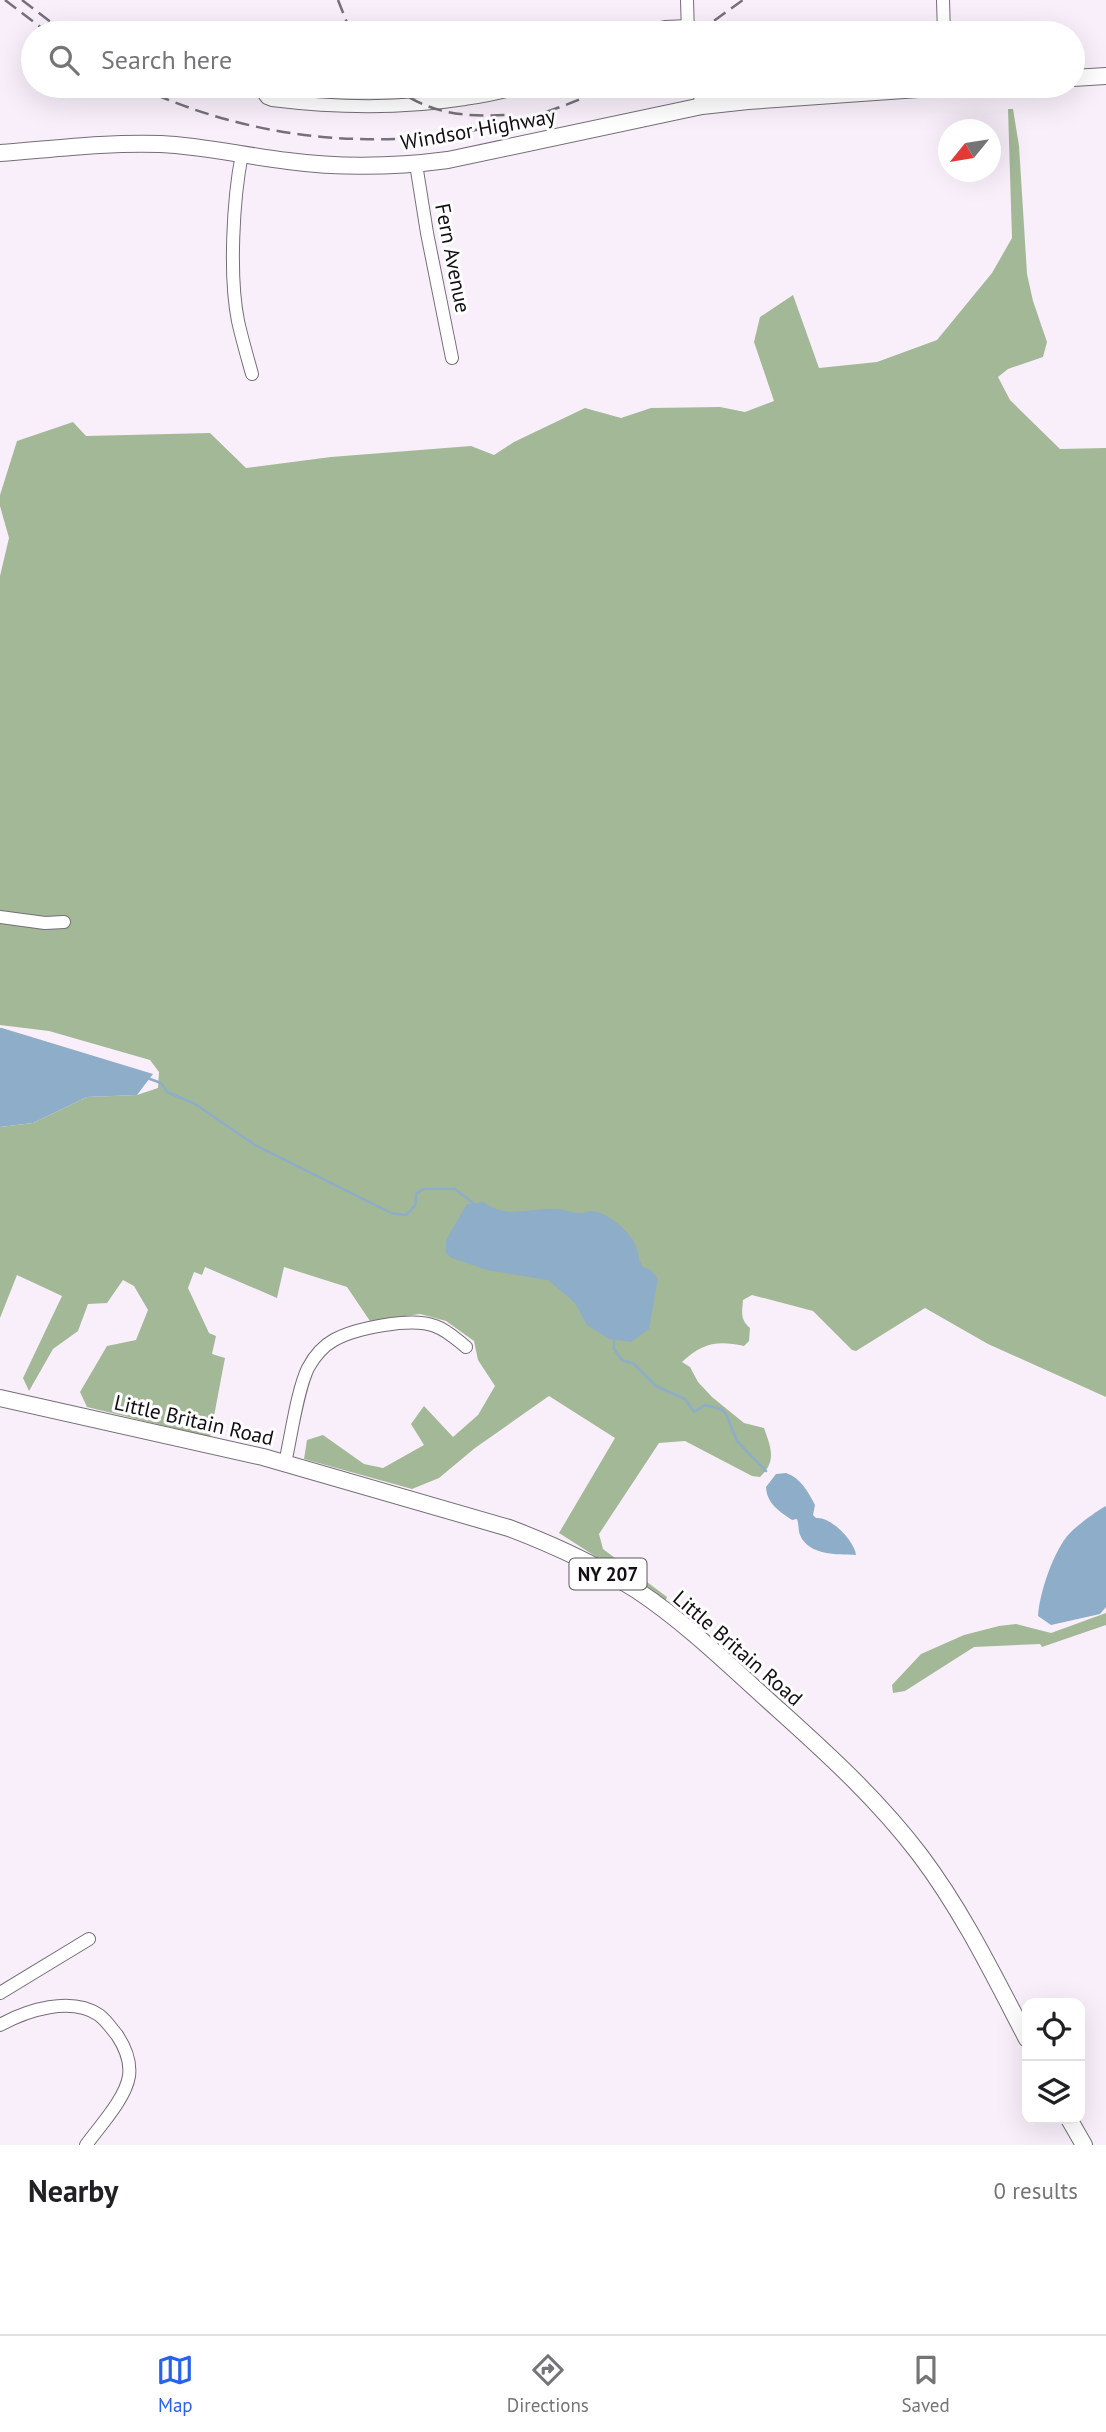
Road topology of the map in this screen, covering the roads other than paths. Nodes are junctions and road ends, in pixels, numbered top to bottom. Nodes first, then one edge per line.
1 (687, 0) edge
2 (943, 0) edge
3 (688, 21) edge
4 (944, 21) edge
5 (1106, 76) edge
6 (1085, 77) edge
7 (267, 98) edge
8 (474, 98) edge
9 (700, 98) edge
10 (801, 98) edge
11 (702, 106) junction
12 (0, 153) edge
13 (242, 154) junction
14 (416, 164) junction
15 (452, 358) dead end
16 (252, 374) dead end
17 (0, 917) edge
18 (64, 922) dead end
19 (466, 1347) dead end
20 (0, 1398) edge
21 (285, 1463) junction
22 (89, 1939) dead end
23 (0, 1993) edge
24 (0, 2025) edge
25 (1022, 2030) edge
26 (1072, 2124) edge
27 (86, 2145) edge
28 (1084, 2145) edge

1 - 3 street
2 - 4 street
5 - 6 main road
7 - 8 street
9 - 11 street
10 - 11 main road, Windsor Highway
11 - 14 main road, Windsor Highway
12 - 13 main road, Windsor Highway
13 - 14 main road, Windsor Highway
13 - 16 street
14 - 15 street, Fern Avenue
17 - 18 street
19 - 21 street
20 - 21 main road, Little Britain Road / NY 207
21 - 25 main road, Little Britain Road / NY 207
22 - 23 street
24 - 27 street
26 - 28 main road

